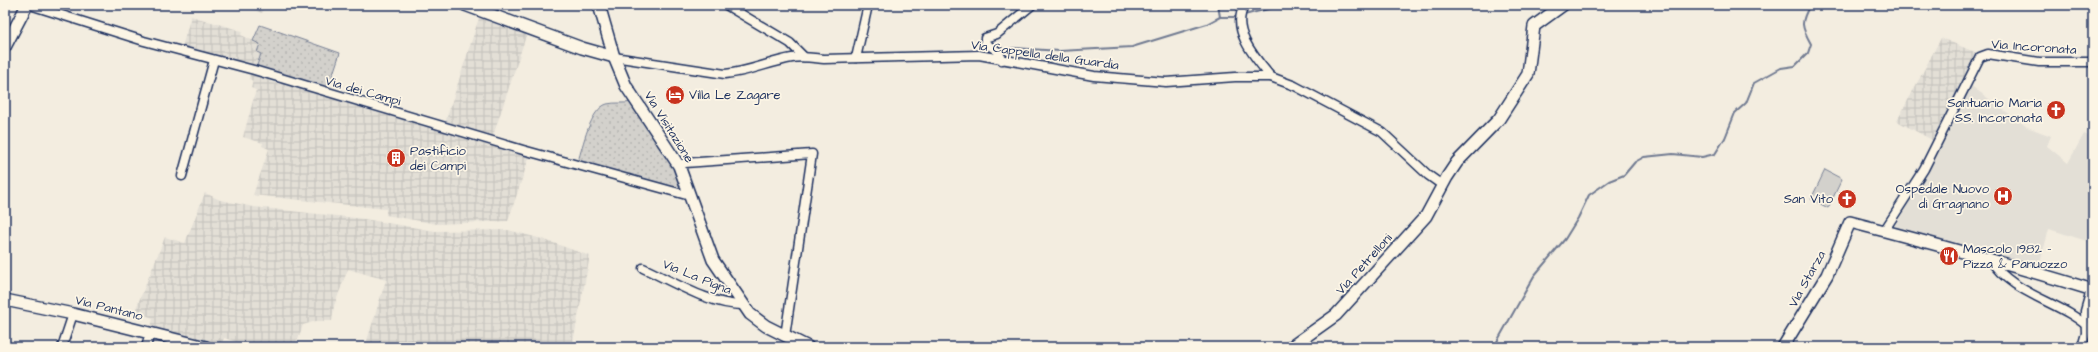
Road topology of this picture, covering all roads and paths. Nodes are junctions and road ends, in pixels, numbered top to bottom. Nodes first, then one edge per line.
1 (465, 5) edge
2 (599, 5) edge
3 (726, 5) edge
4 (868, 5) edge
5 (1032, 5) edge
6 (1245, 5) edge
7 (1564, 5) edge
8 (25, 6) edge
9 (5, 47) edge
10 (857, 54) junction
11 (999, 54) junction
12 (614, 57) junction
13 (804, 57) junction
14 (214, 60) junction
15 (2093, 62) edge
16 (1271, 77) junction
17 (679, 166) junction
18 (182, 176) dead end
19 (1442, 185) junction
20 (690, 196) junction
21 (1884, 231) junction
22 (1990, 259) junction
23 (643, 268) dead end
24 (2092, 287) edge
25 (5, 300) edge
26 (744, 305) junction
27 (73, 314) junction
28 (2086, 324) junction
29 (2093, 332) edge
30 (150, 333) junction
31 (785, 336) junction
32 (62, 347) edge
33 (146, 347) edge
34 (206, 347) edge
35 (808, 347) edge
36 (1291, 347) edge
37 (1783, 347) edge
38 (2082, 347) edge

1 - 12 street
2 - 12 street, Via Visitazione
3 - 13 street
4 - 10 street
5 - 11 street
6 - 16 street
7 - 19 street, Via Petrelloni
8 - 9 street
8 - 14 street, Via dei Campi
10 - 11 street, Via Cappella della Guardia
10 - 13 street, Via Cappella della Guardia
11 - 16 street, Via Cappella della Guardia
12 - 13 street, Via Cappella della Guardia
12 - 17 street, Via Visitazione
14 - 18 street
14 - 20 street, Via dei Campi
15 - 21 street, Via Incoronata
16 - 19 street, Via Cappella della Guardia
17 - 20 street, Via Visitazione
17 - 31 street
19 - 36 street, Via Petrelloni
20 - 26 street, Via Visitazione
21 - 22 street
21 - 37 street, Via Starza
22 - 24 street
22 - 28 street
23 - 26 street, Via La Pigna
24 - 28 street
25 - 27 street, Via Pantano
26 - 31 street, Via Visitazione
27 - 30 street, Via Pantano
27 - 32 street
28 - 29 street
28 - 38 street
30 - 33 street
30 - 34 street, Via Pantano
31 - 35 street, Via Visitazione

